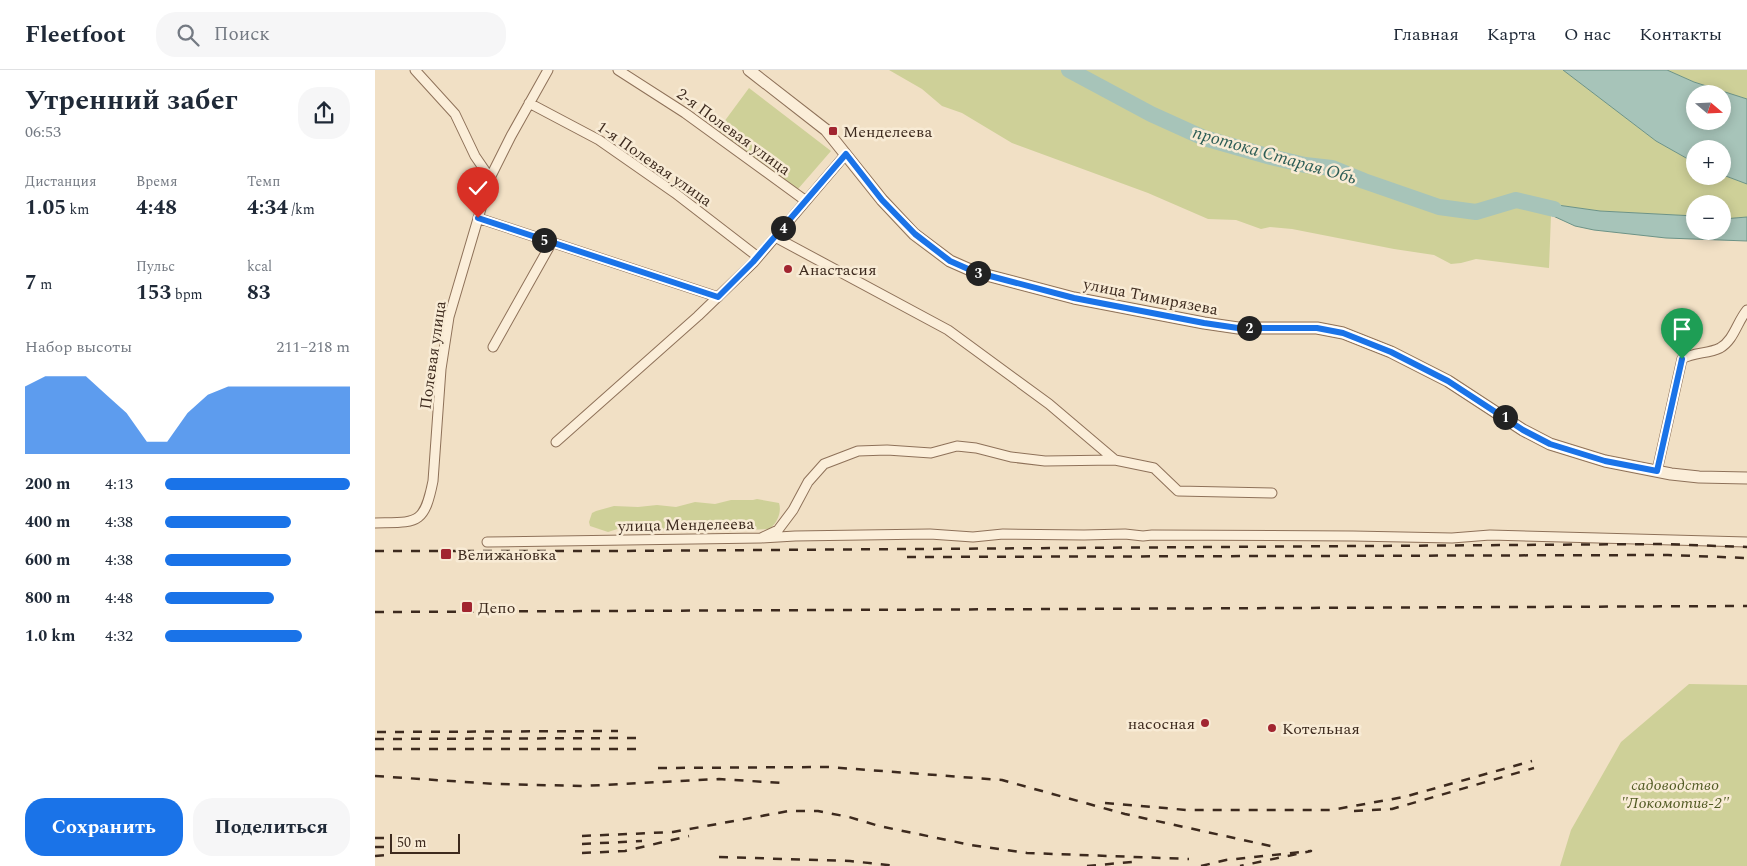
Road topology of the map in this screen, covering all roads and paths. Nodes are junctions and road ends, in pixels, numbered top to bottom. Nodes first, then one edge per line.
1 (415, 70) edge
2 (548, 70) edge
3 (618, 70) edge
4 (749, 70) edge
5 (529, 103) junction
6 (846, 154) junction
7 (490, 178) junction
8 (805, 202) junction
9 (478, 218) junction
10 (775, 237) junction
11 (552, 242) junction
12 (758, 257) junction
13 (718, 297) junction
14 (1747, 310) edge
15 (493, 346) dead end
16 (556, 442) dead end
17 (1115, 460) junction
18 (1657, 471) junction
19 (1747, 478) edge
20 (1272, 493) dead end
21 (375, 523) edge
22 (761, 538) junction
23 (487, 542) dead end
24 (1747, 542) edge

1 - 7 street
2 - 5 street, Полевая улица
3 - 8 street, 2-я Полевая улица
4 - 6 street, улица Тимирязева
5 - 7 street, Полевая улица
5 - 12 street, 1-я Полевая улица
6 - 8 street
6 - 18 street, улица Тимирязева
7 - 9 street, Полевая улица
8 - 10 street
9 - 11 street
9 - 21 street, Полевая улица
10 - 12 street
10 - 17 street, улица Менделеева
11 - 13 street
11 - 15 street
12 - 13 street
13 - 16 street
14 - 18 street
17 - 20 street, улица Менделеева
17 - 22 street, улица Менделеева
18 - 19 street, улица Тимирязева
22 - 23 street, улица Менделеева
22 - 24 street

